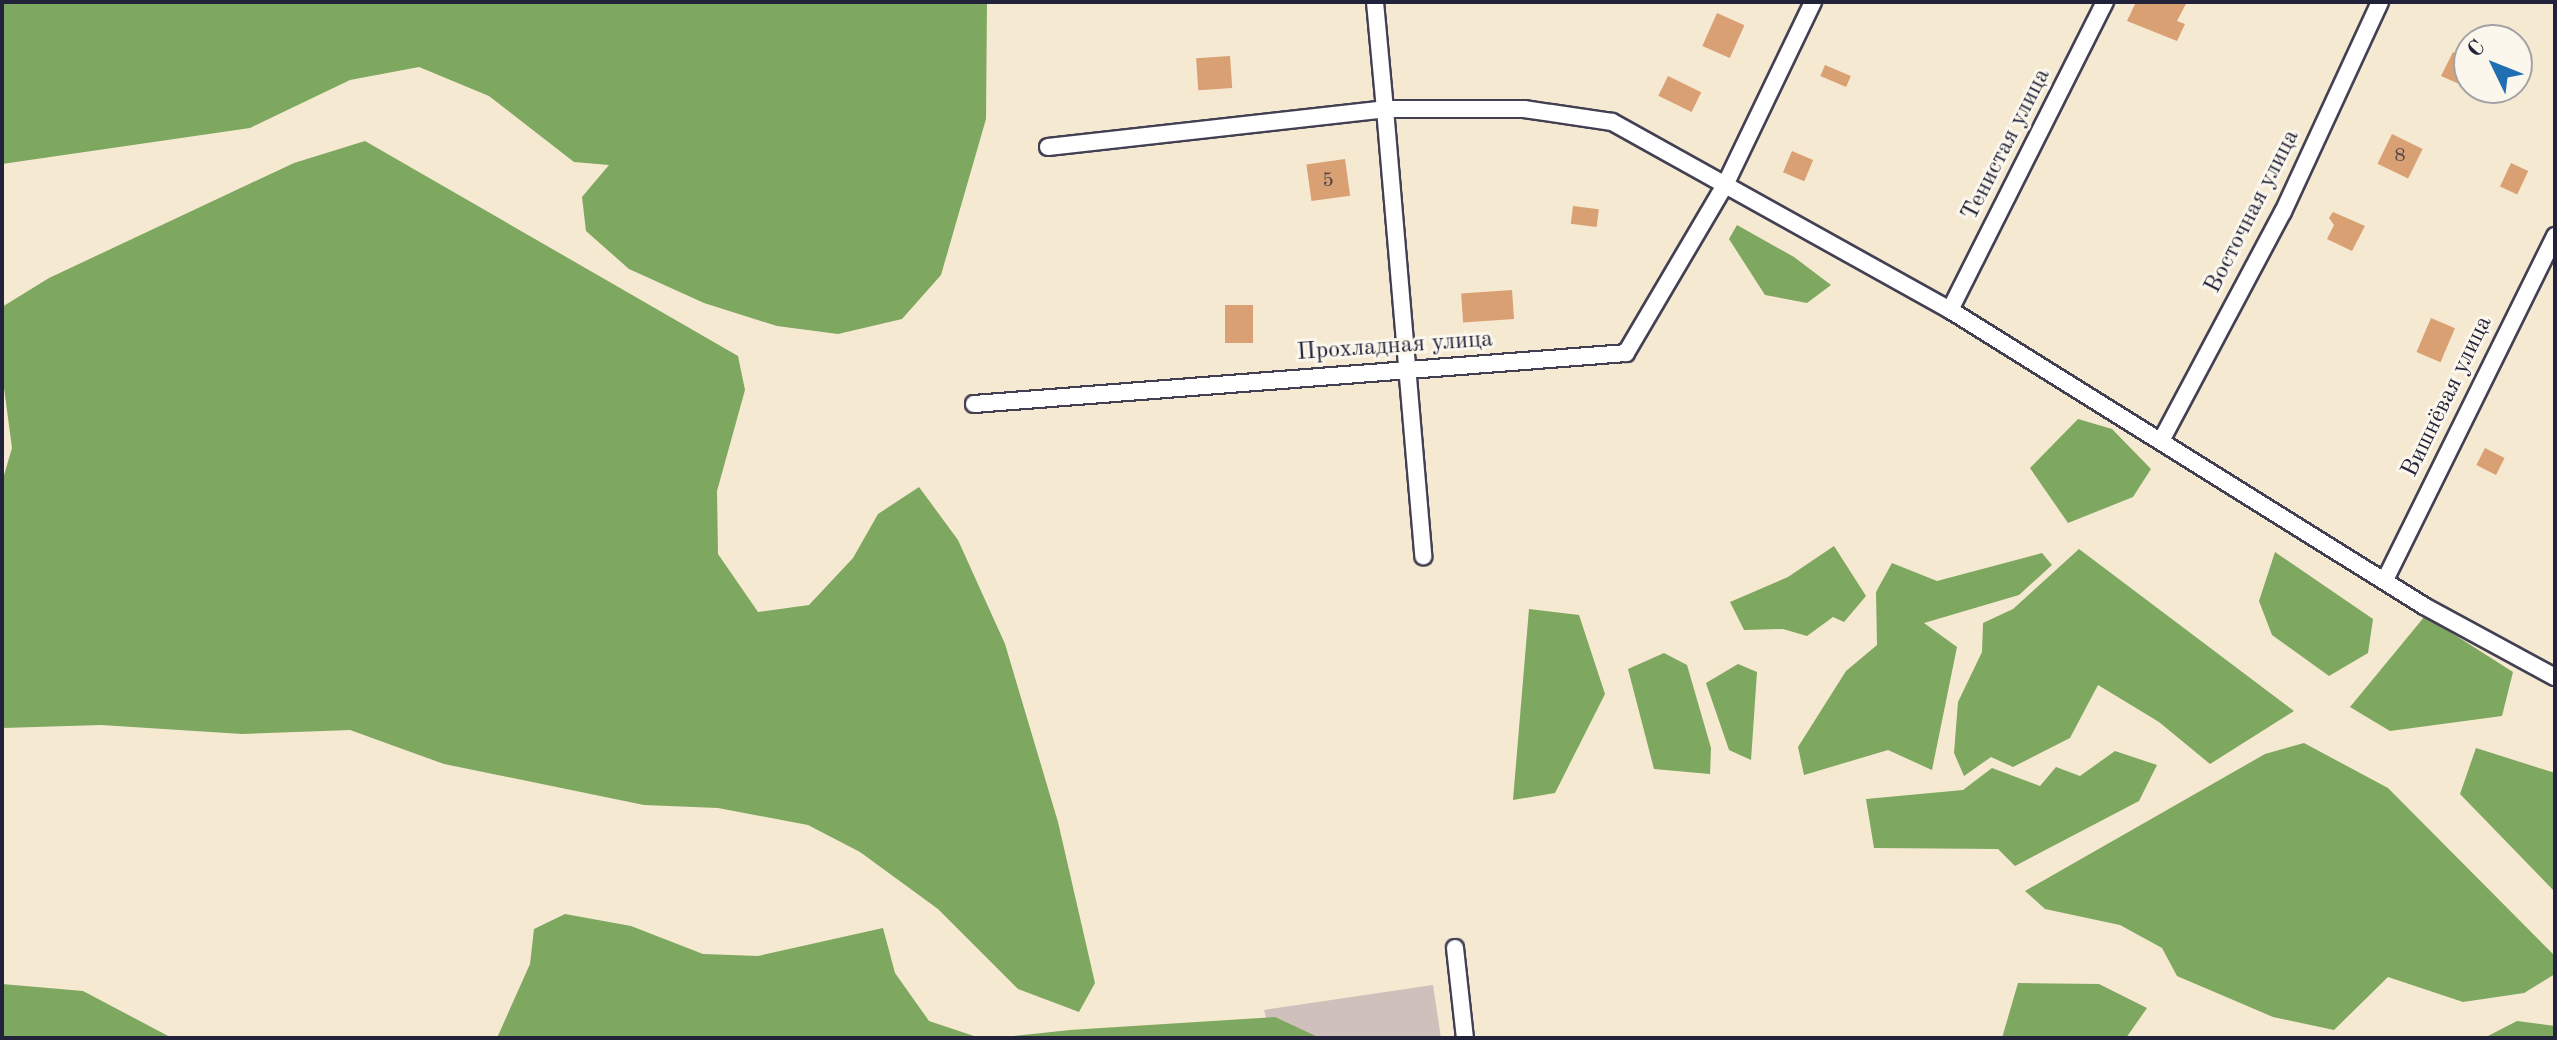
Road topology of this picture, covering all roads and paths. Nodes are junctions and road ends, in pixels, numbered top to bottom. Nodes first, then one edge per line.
1 (1375, 2) edge
2 (1813, 2) edge
3 (2105, 2) edge
4 (2380, 2) edge
5 (1385, 109) junction
6 (1048, 147) dead end
7 (1725, 185) junction
8 (2555, 236) edge
9 (1950, 310) junction
10 (1409, 370) junction
11 (974, 404) dead end
12 (2161, 441) junction
13 (1423, 556) dead end
14 (2385, 580) junction
15 (2555, 677) edge
16 (1455, 948) dead end
17 (1465, 1038) edge

1 - 5 street
2 - 7 street
3 - 9 street, Тенистая улица
4 - 12 street, Восточная улица
5 - 6 street
5 - 7 street
5 - 10 street
7 - 9 street
7 - 10 street, Прохладная улица
8 - 14 street, Вишнёвая улица
9 - 12 street
10 - 11 street, Прохладная улица
10 - 13 street
12 - 14 street
14 - 15 street
16 - 17 street

